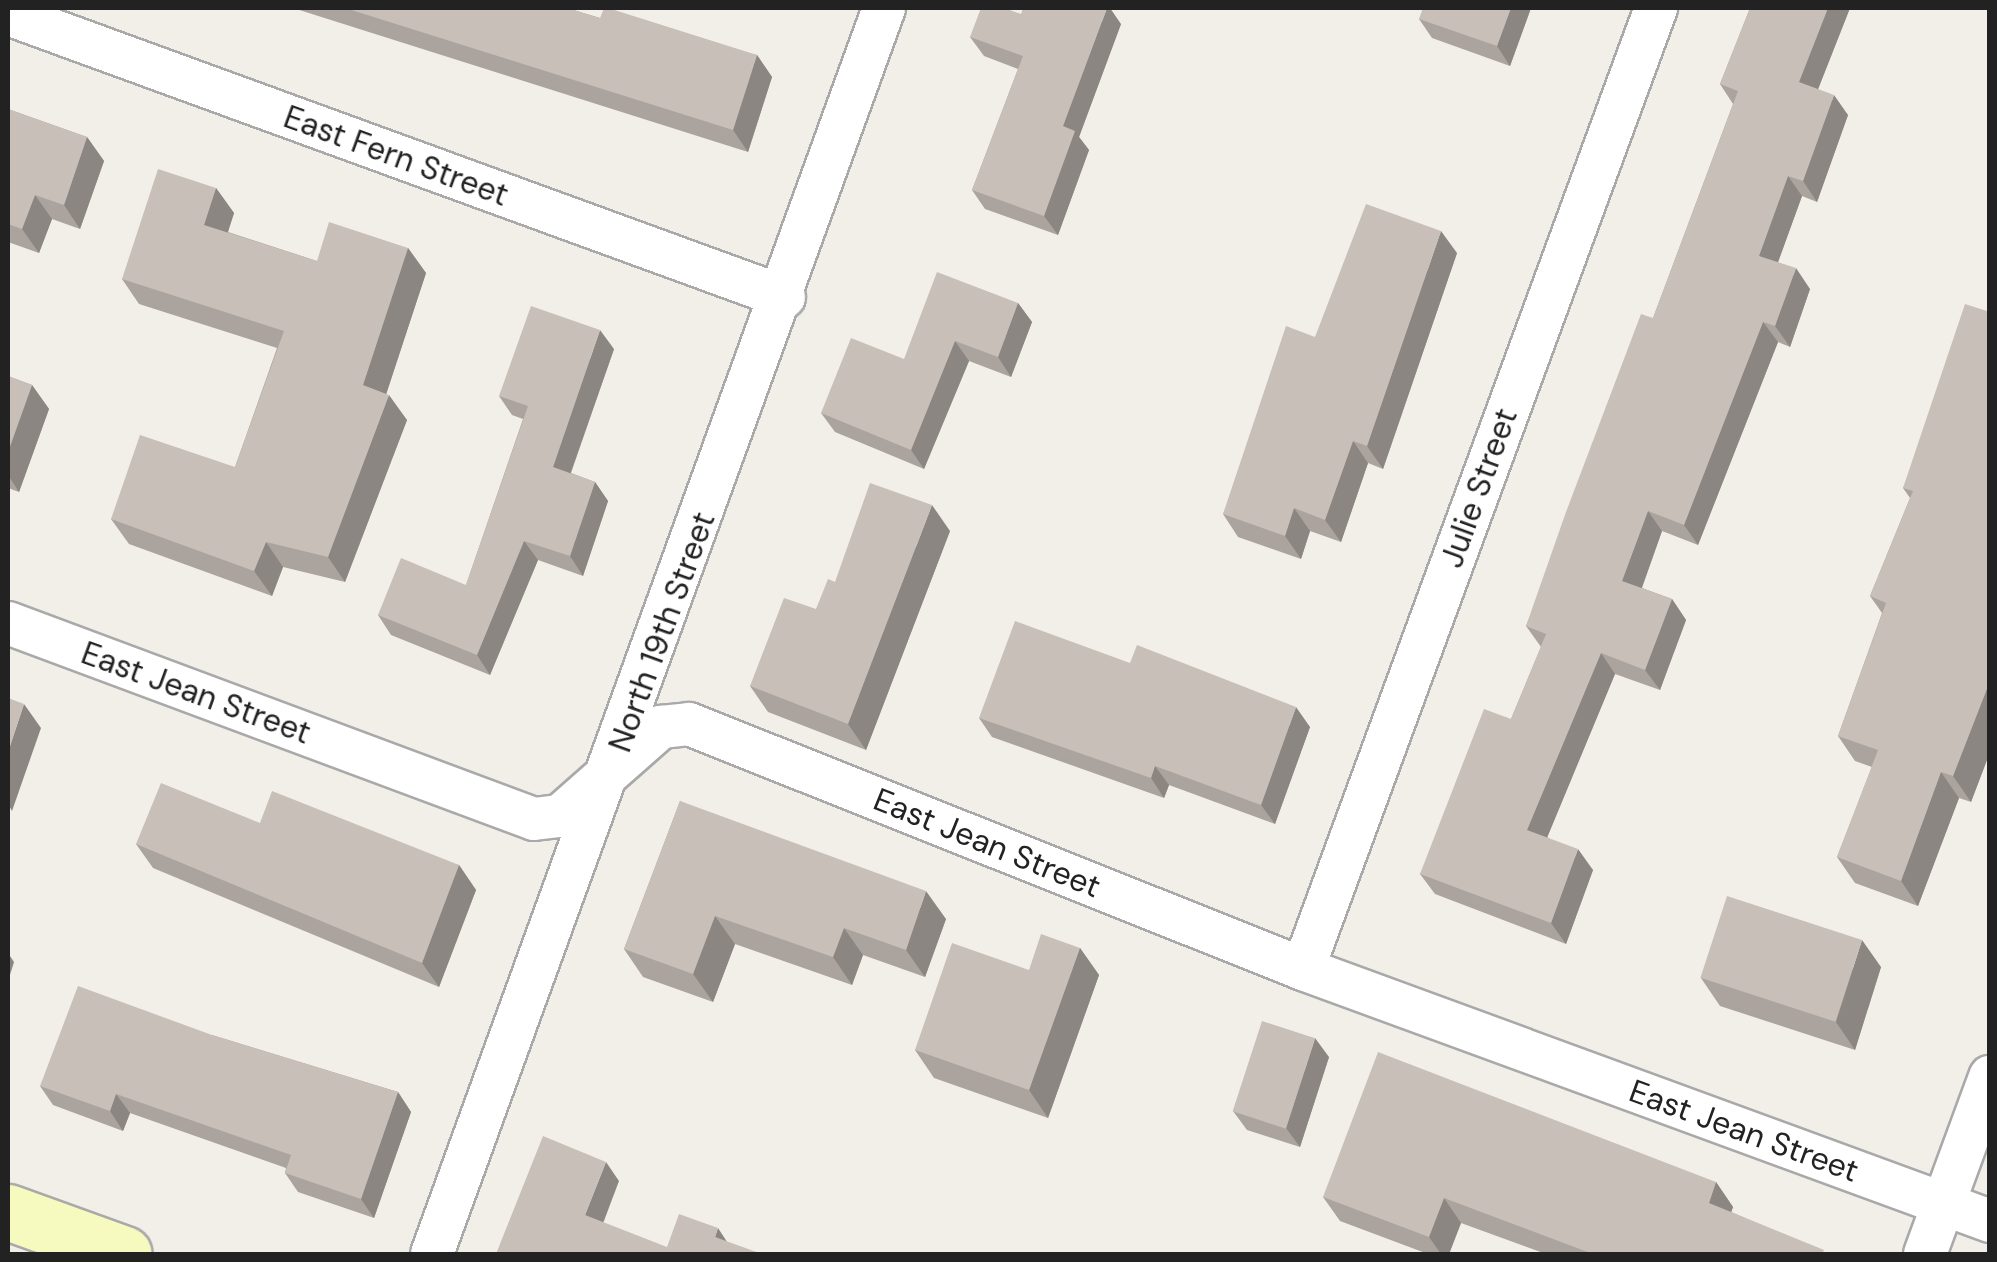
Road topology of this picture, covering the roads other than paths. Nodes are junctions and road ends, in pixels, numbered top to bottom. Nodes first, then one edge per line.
1 (884, 8) edge
2 (1656, 8) edge
3 (8, 14) edge
4 (784, 297) junction
5 (8, 623) edge
6 (612, 767) junction
7 (1302, 969) junction
8 (1990, 1077) edge
9 (1943, 1204) junction
10 (8, 1212) edge
11 (1990, 1222) edge
12 (124, 1254) edge
13 (432, 1254) edge
14 (1925, 1254) edge

1 - 4 street, North 19th Street
2 - 7 street, Julie Street
3 - 4 street, East Fern Street
4 - 6 street, North 19th Street
5 - 6 street, East Jean Street
6 - 7 street, East Jean Street
6 - 13 street, North 19th Street
7 - 9 street, East Jean Street
8 - 9 street
9 - 11 street, East Jean Street
9 - 14 street
10 - 12 street

